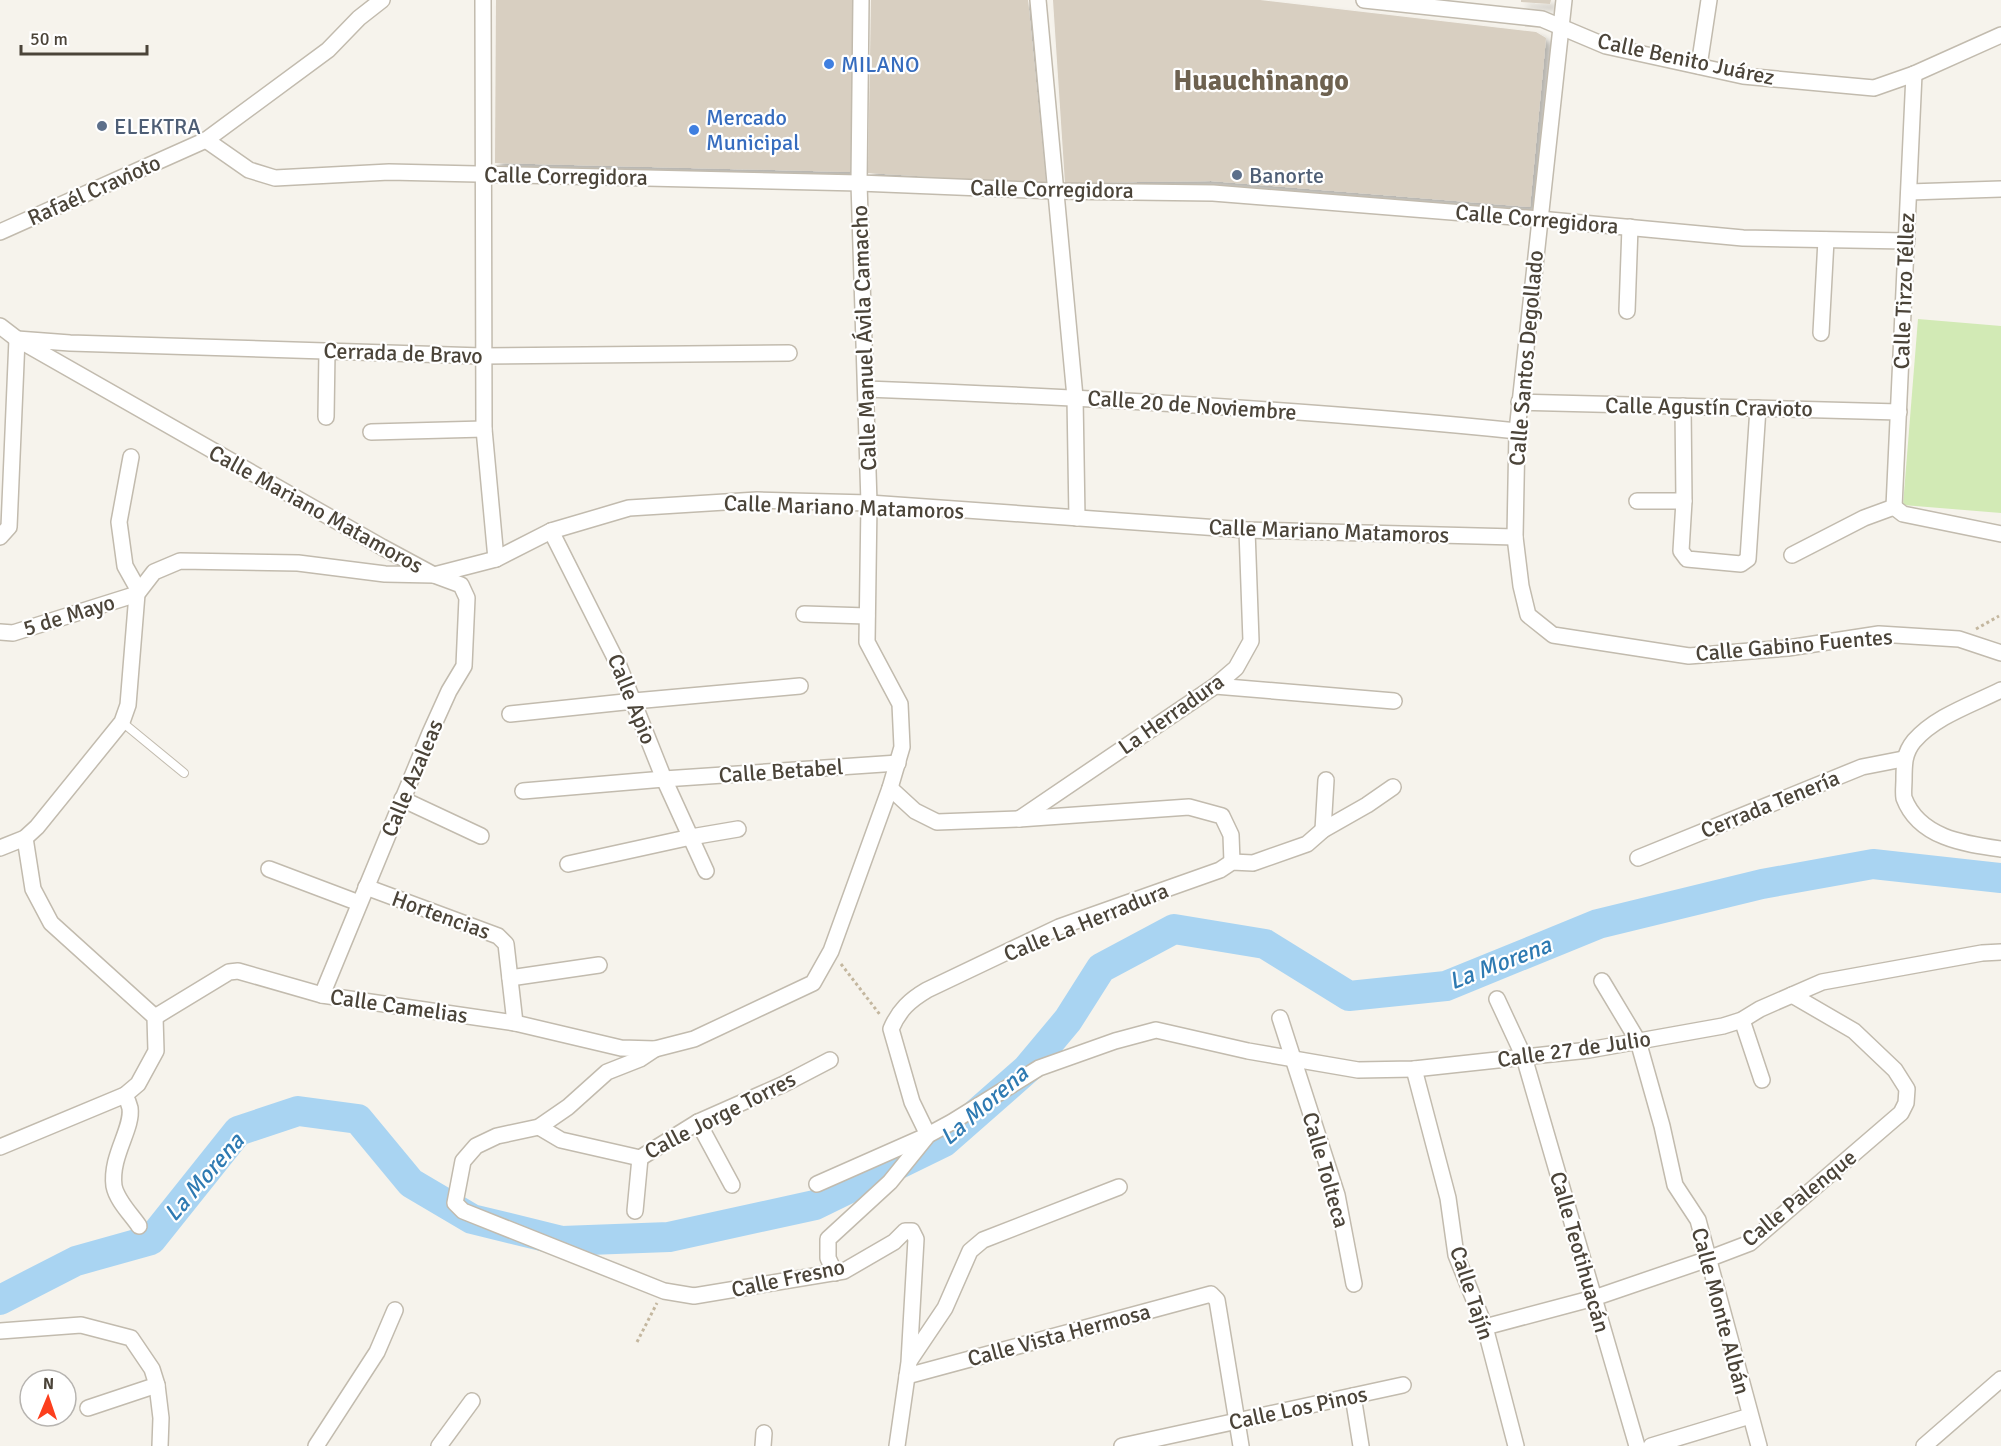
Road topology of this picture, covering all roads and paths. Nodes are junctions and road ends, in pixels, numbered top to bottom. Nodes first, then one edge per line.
1 (363, 0) edge
2 (382, 0) edge
3 (483, 0) edge
4 (861, 0) edge
5 (1038, 0) edge
6 (1364, 0) edge
7 (1564, 0) edge
8 (1709, 0) edge
9 (359, 18) junction
10 (1561, 27) junction
11 (2001, 35) edge
12 (1699, 66) junction
13 (1914, 74) junction
14 (206, 140) junction
15 (483, 175) junction
16 (859, 183) junction
17 (2001, 189) edge
18 (1055, 191) junction
19 (1908, 192) junction
20 (1539, 219) junction
21 (1629, 227) junction
22 (0, 232) edge
23 (1826, 240) junction
24 (1906, 241) junction
25 (1627, 311) dead end
26 (0, 326) edge
27 (1821, 333) dead end
28 (17, 339) junction
29 (327, 351) junction
30 (789, 353) dead end
31 (482, 356) junction
32 (867, 389) junction
33 (1075, 397) junction
34 (1519, 402) junction
35 (1683, 406) junction
36 (1758, 408) junction
37 (1899, 412) junction
38 (326, 417) dead end
39 (484, 429) junction
40 (1517, 431) junction
41 (371, 432) dead end
42 (131, 457) dead end
43 (1637, 501) dead end
44 (1684, 501) junction
45 (869, 503) junction
46 (1894, 507) junction
47 (1077, 518) junction
48 (1247, 530) junction
49 (550, 531) junction
50 (2001, 534) edge
51 (0, 537) edge
52 (1515, 537) junction
53 (1792, 555) dead end
54 (496, 559) junction
55 (434, 575) junction
56 (138, 593) junction
57 (804, 614) dead end
58 (867, 616) junction
59 (0, 632) edge
60 (2001, 653) edge
61 (800, 686) dead end
62 (1215, 686) junction
63 (2001, 690) edge
64 (634, 701) junction
65 (1394, 702) dead end
66 (510, 714) dead end
67 (122, 722) junction
68 (1904, 759) junction
69 (898, 763) junction
70 (184, 773) dead end
71 (664, 779) junction
72 (1326, 780) dead end
73 (1393, 787) dead end
74 (890, 788) junction
75 (523, 791) dead end
76 (402, 800) junction
77 (1019, 819) junction
78 (738, 829) dead end
79 (1323, 830) junction
80 (481, 836) dead end
81 (691, 837) junction
82 (25, 838) junction
83 (0, 848) edge
84 (2001, 849) edge
85 (1638, 858) dead end
86 (1232, 862) junction
87 (568, 864) dead end
88 (269, 869) dead end
89 (706, 871) dead end
90 (366, 887) junction
91 (359, 903) junction
92 (831, 951) junction
93 (2001, 952) edge
94 (599, 964) dead end
95 (510, 978) junction
96 (1602, 981) dead end
97 (322, 995) junction
98 (1792, 995) junction
99 (1497, 999) dead end
100 (155, 1017) junction
101 (1280, 1018) dead end
102 (1742, 1020) junction
103 (515, 1023) junction
104 (891, 1029) junction
105 (1638, 1041) junction
106 (655, 1049) junction
107 (1524, 1057) junction
108 (1292, 1058) junction
109 (830, 1060) dead end
110 (1414, 1069) junction
111 (1762, 1080) dead end
112 (125, 1095) junction
113 (698, 1122) junction
114 (540, 1127) junction
115 (928, 1135) junction
116 (0, 1146) edge
117 (640, 1158) junction
118 (817, 1184) dead end
119 (732, 1185) dead end
120 (1119, 1187) dead end
121 (635, 1211) dead end
122 (140, 1226) dead end
123 (1708, 1260) junction
124 (835, 1273) junction
125 (1354, 1284) dead end
126 (664, 1291) junction
127 (1594, 1298) junction
128 (395, 1310) dead end
129 (1485, 1327) junction
130 (0, 1331) edge
131 (637, 1342) dead end
132 (908, 1369) junction
133 (2001, 1379) edge
134 (157, 1385) junction
135 (1403, 1385) dead end
136 (1353, 1396) junction
137 (472, 1401) dead end
138 (88, 1408) dead end
139 (1750, 1416) junction
140 (1236, 1421) junction
141 (160, 1446) edge
142 (316, 1446) edge
143 (439, 1446) edge
144 (897, 1446) edge
145 (1123, 1446) edge
146 (1241, 1446) edge
147 (1361, 1446) edge
148 (1516, 1446) edge
149 (1637, 1446) edge
150 (1651, 1446) edge
151 (1759, 1446) edge
152 (1924, 1446) edge

1 - 9 street
2 - 9 street, Rafaél Cravioto
3 - 15 street
4 - 16 street, Calle Manuel Ávila Camacho
5 - 18 street
6 - 10 street, Calle Benito Juárez
7 - 10 street, Calle Santos Degollado
8 - 12 street
9 - 14 street, Rafaél Cravioto
10 - 12 street, Calle Benito Juárez
10 - 20 street, Calle Santos Degollado
11 - 13 street, Calle Benito Juárez
12 - 13 street, Calle Benito Juárez
13 - 19 street, Calle Tirzo Téllez
14 - 15 street, Calle Corregidora
14 - 22 street, Rafaél Cravioto
15 - 16 street, Calle Corregidora
15 - 31 street
16 - 18 street, Calle Corregidora
16 - 32 street, Calle Manuel Ávila Camacho
17 - 19 street
18 - 20 street, Calle Corregidora
18 - 33 street
19 - 24 street, Calle Tirzo Téllez
20 - 21 street, Calle Corregidora
20 - 34 street, Calle Santos Degollado
21 - 23 street, Calle Corregidora
21 - 25 street
23 - 24 street, Calle Corregidora
23 - 27 street
24 - 37 street, Calle Tirzo Téllez
26 - 28 street, Calle Mariano Matamoros
28 - 29 street, Cerrada de Bravo
28 - 51 street
28 - 55 street, Calle Mariano Matamoros
29 - 31 street, Cerrada de Bravo
29 - 38 street
30 - 31 street, Cerrada de Bravo
31 - 39 street
32 - 33 street, Calle 20 de Noviembre
32 - 45 street, Calle Manuel Ávila Camacho
33 - 40 street, Calle 20 de Noviembre
33 - 47 street
34 - 35 street, Calle Agustín Cravioto
34 - 40 street, Calle Santos Degollado
35 - 36 street, Calle Agustín Cravioto
35 - 44 street
36 - 37 street, Calle Agustín Cravioto
36 - 44 street
37 - 46 street, Calle Tirzo Téllez
39 - 41 street
39 - 54 street
40 - 52 street, Calle Santos Degollado
42 - 56 street
43 - 44 street
45 - 47 street, Calle Mariano Matamoros
45 - 49 street, Calle Mariano Matamoros
45 - 58 street, Calle Manuel Ávila Camacho
46 - 50 street
46 - 53 street
47 - 48 street, Calle Mariano Matamoros
48 - 52 street, Calle Mariano Matamoros
48 - 62 street, La Herradura
49 - 54 street, Calle Mariano Matamoros
49 - 64 street, Calle Apio
52 - 60 street, Calle Gabino Fuentes
54 - 55 street, Calle Mariano Matamoros
55 - 56 street
55 - 76 street, Calle Azaleas
56 - 59 street, 5 de Mayo
56 - 67 street
57 - 58 street
58 - 69 street, Calle Manuel Ávila Camacho
61 - 64 street
62 - 65 street
62 - 77 street, La Herradura
63 - 68 street
64 - 66 street
64 - 71 street, Calle Apio
67 - 70 lane
67 - 82 street
68 - 84 street
68 - 85 street, Cerrada Tenería
69 - 71 street, Calle Betabel
69 - 74 street, Calle Manuel Ávila Camacho
71 - 75 street, Calle Betabel
71 - 81 street, Calle Apio
72 - 79 street
73 - 79 street, Calle La Herradura
74 - 77 street
74 - 92 street, Calle Manuel Ávila Camacho
76 - 80 street
76 - 90 street, Calle Azaleas
77 - 86 street
78 - 81 street
79 - 86 street, Calle La Herradura
81 - 87 street
81 - 89 street, Calle Apio
82 - 83 street
82 - 100 street
86 - 104 street, Calle La Herradura
88 - 91 street
90 - 91 street, Calle Azaleas
90 - 95 street, Hortencias
91 - 97 street, Calle Azaleas
92 - 104 path
92 - 106 street, Calle Manuel Ávila Camacho
93 - 98 street, Calle 27 de Julio
94 - 95 street
95 - 103 street, Hortencias
96 - 105 street, Calle Monte Albán
97 - 100 street, Calle Camelias
97 - 103 street, Calle Camelias
98 - 102 street, Calle 27 de Julio
98 - 123 street, Calle Palenque
99 - 107 street, Calle Teotihuacán
100 - 112 street
101 - 108 street, Calle Tolteca
102 - 105 street, Calle 27 de Julio
102 - 111 street
103 - 106 street, Calle Camelias
104 - 115 street
105 - 107 street, Calle 27 de Julio
105 - 123 street, Calle Monte Albán
106 - 114 street
107 - 110 street, Calle 27 de Julio
107 - 127 street, Calle Teotihuacán
108 - 110 street, Calle 27 de Julio
108 - 115 street, Calle 27 de Julio
108 - 125 street, Calle Tolteca
109 - 113 street, Calle Jorge Torres
110 - 129 street, Calle Tajín
112 - 116 street
112 - 122 street
113 - 117 street, Calle Jorge Torres
113 - 119 street
114 - 117 street, Calle Jorge Torres
114 - 126 street, Calle Fresno
115 - 118 street
115 - 124 street
117 - 121 street
120 - 132 street
123 - 127 street, Calle Palenque
123 - 139 street, Calle Monte Albán
124 - 126 street, Calle Fresno
124 - 132 street, Calle Fresno
126 - 131 path
127 - 129 street, Calle Palenque
127 - 149 street, Calle Teotihuacán
128 - 142 street
129 - 148 street, Calle Tajín
130 - 134 street
132 - 140 street, Calle Vista Hermosa
132 - 144 street, Calle Fresno
133 - 152 street
134 - 138 street
134 - 141 street
135 - 136 street, Calle Los Pinos
136 - 140 street, Calle Los Pinos
136 - 147 street
137 - 143 street
139 - 150 street
139 - 151 street, Calle Monte Albán
140 - 145 street, Calle Los Pinos
140 - 146 street

